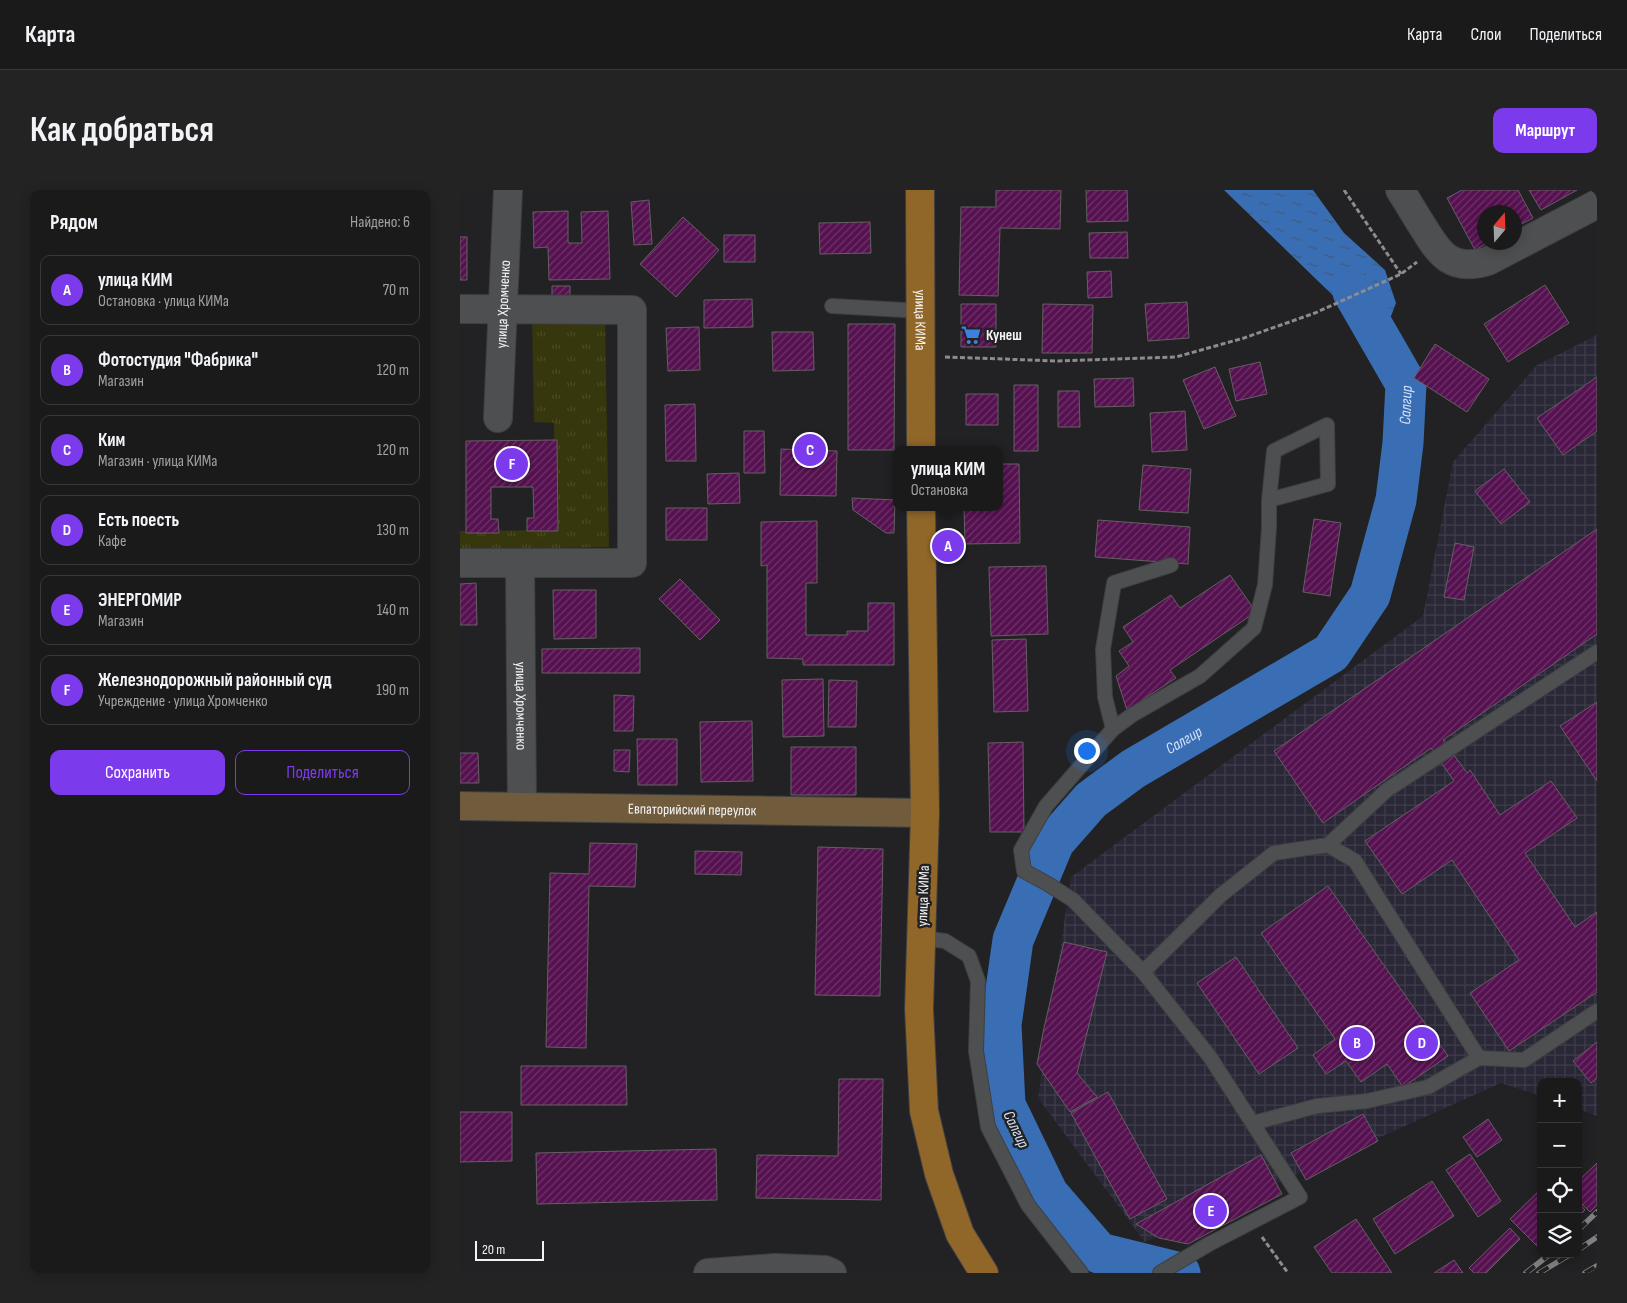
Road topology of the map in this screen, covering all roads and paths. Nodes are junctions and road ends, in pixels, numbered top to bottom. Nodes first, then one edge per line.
1 (508, 190) edge
2 (920, 190) edge
3 (1344, 190) edge
4 (1400, 190) edge
5 (1597, 204) edge
6 (832, 306) dead end
7 (460, 309) edge
8 (503, 309) junction
9 (922, 310) junction
10 (944, 357) dead end
11 (498, 418) dead end
12 (922, 446) edge
13 (1269, 500) junction
14 (921, 511) edge
15 (460, 563) edge
16 (520, 563) junction
17 (1171, 565) dead end
18 (1597, 652) edge
19 (1113, 729) junction
20 (460, 806) edge
21 (522, 807) junction
22 (925, 813) junction
23 (1328, 845) junction
24 (922, 938) junction
25 (1143, 972) junction
26 (1597, 1011) edge
27 (1479, 1058) junction
28 (1253, 1122) junction
29 (1251, 1223) junction
30 (708, 1273) edge
31 (832, 1273) edge
32 (984, 1273) edge
33 (1081, 1273) edge
34 (1160, 1273) edge
35 (1288, 1273) edge

1 - 8 street, улица Хромченко
2 - 9 main road, улица КИМа
3 - 10 path
4 - 5 street
6 - 9 lane
7 - 8 street
8 - 11 street, улица Хромченко
8 - 16 street
9 - 12 main road, улица КИМа
13 - 13 lane
13 - 19 lane
14 - 22 main road, улица КИМа
15 - 16 street
16 - 21 street, улица Хромченко
17 - 19 lane
18 - 23 lane
19 - 25 lane
20 - 21 street, Евпаторийский переулок
21 - 22 street, Евпаторийский переулок
22 - 24 main road, улица КИМа
23 - 25 lane
23 - 27 lane
24 - 32 main road, улица КИМа
24 - 33 lane
25 - 28 lane
26 - 27 lane
27 - 28 lane
28 - 29 lane
29 - 34 lane
29 - 35 path
30 - 31 street

